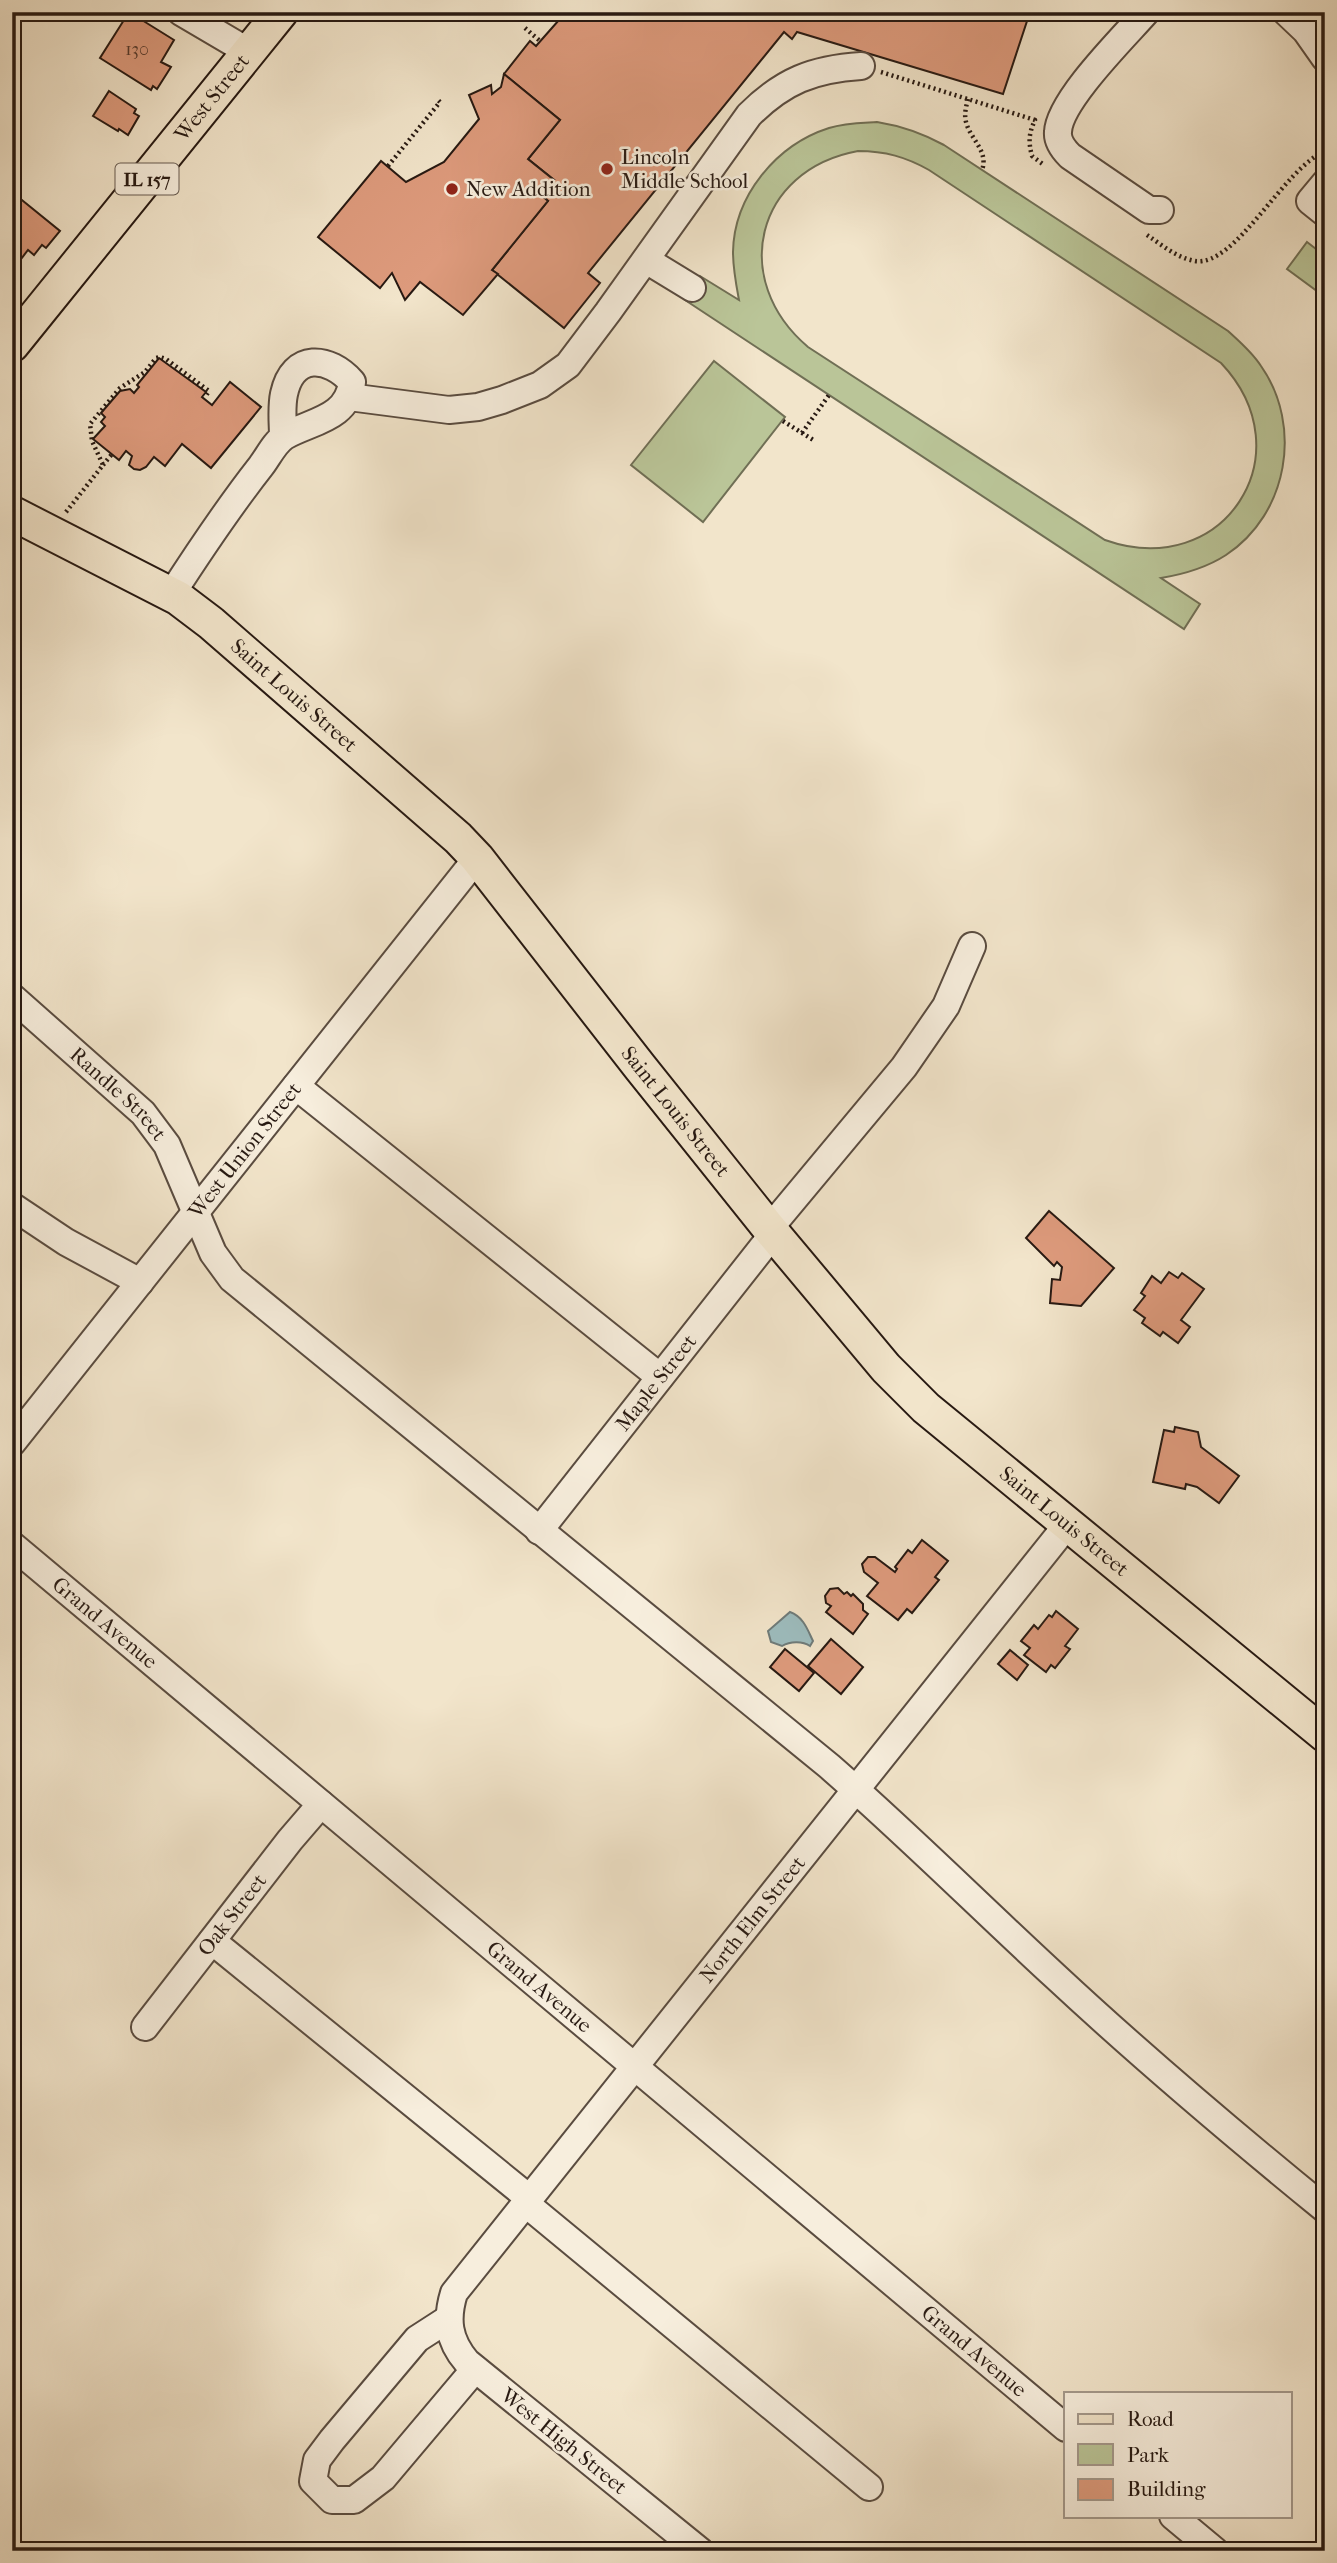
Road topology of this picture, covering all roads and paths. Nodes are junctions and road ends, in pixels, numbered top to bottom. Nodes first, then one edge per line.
1 (181, 12) edge
2 (281, 12) edge
3 (1146, 12) edge
4 (1286, 12) edge
5 (525, 29) dead end
6 (540, 41) dead end
7 (249, 52) junction
8 (1325, 58) edge
9 (861, 66) dead end
10 (968, 99) dead end
11 (438, 100) dead end
12 (388, 166) dead end
13 (982, 170) dead end
14 (1325, 183) edge
15 (1160, 210) dead end
16 (1325, 213) edge
17 (646, 260) junction
18 (692, 288) dead end
19 (12, 345) edge
20 (829, 395) dead end
21 (205, 397) dead end
22 (349, 397) junction
23 (783, 421) dead end
24 (802, 433) junction
25 (283, 437) junction
26 (815, 441) dead end
27 (112, 454) dead end
28 (103, 465) junction
29 (12, 513) edge
30 (66, 513) dead end
31 (171, 595) junction
32 (477, 858) junction
33 (972, 946) dead end
34 (12, 997) edge
35 (296, 1086) junction
36 (12, 1206) edge
37 (196, 1211) junction
38 (771, 1230) junction
39 (140, 1282) junction
40 (660, 1377) junction
41 (12, 1443) edge
42 (1067, 1525) junction
43 (539, 1531) junction
44 (12, 1545) edge
45 (1325, 1735) edge
46 (857, 1791) junction
47 (321, 1804) junction
48 (212, 1941) junction
49 (145, 2027) dead end
50 (634, 2067) junction
51 (527, 2201) junction
52 (1325, 2209) edge
53 (448, 2319) junction
54 (475, 2369) junction
55 (1064, 2426) edge
56 (869, 2487) dead end
57 (1174, 2518) edge
58 (699, 2551) edge
59 (1215, 2551) edge

1 - 7 street
2 - 7 main road, West Street / IL 157
3 - 15 street
4 - 8 street
5 - 6 path
7 - 19 main road, West Street / IL 157
9 - 17 street
10 - 13 path
11 - 12 path
14 - 16 street
17 - 18 street
17 - 22 street
20 - 24 path
21 - 28 path
22 - 25 street
22 - 25 street
23 - 24 path
24 - 26 path
25 - 31 street
27 - 28 path
28 - 30 path
29 - 31 main road, Saint Louis Street
31 - 32 main road, Saint Louis Street
32 - 35 street, West Union Street
32 - 38 main road, Saint Louis Street
33 - 38 street, Maple Street
34 - 37 street, Randle Street
35 - 37 street, West Union Street
35 - 40 street
36 - 39 street
37 - 39 street, West Union Street
37 - 43 street, Randle Street
38 - 40 street, Maple Street
38 - 42 main road, Saint Louis Street
39 - 41 street, West Union Street
40 - 43 street, Maple Street
42 - 45 main road, Saint Louis Street
42 - 46 street, North Elm Street
43 - 46 street, Randle Street
44 - 47 street, Grand Avenue
46 - 50 street, North Elm Street
46 - 52 street, Randle Street
47 - 48 street, Oak Street
47 - 50 street, Grand Avenue
48 - 49 street, Oak Street
48 - 51 street
50 - 51 street, North Elm Street
50 - 55 street, Grand Avenue
51 - 53 street, North Elm Street
51 - 56 street
53 - 54 street, West High Street
53 - 54 street
54 - 58 street, West High Street
57 - 59 street

